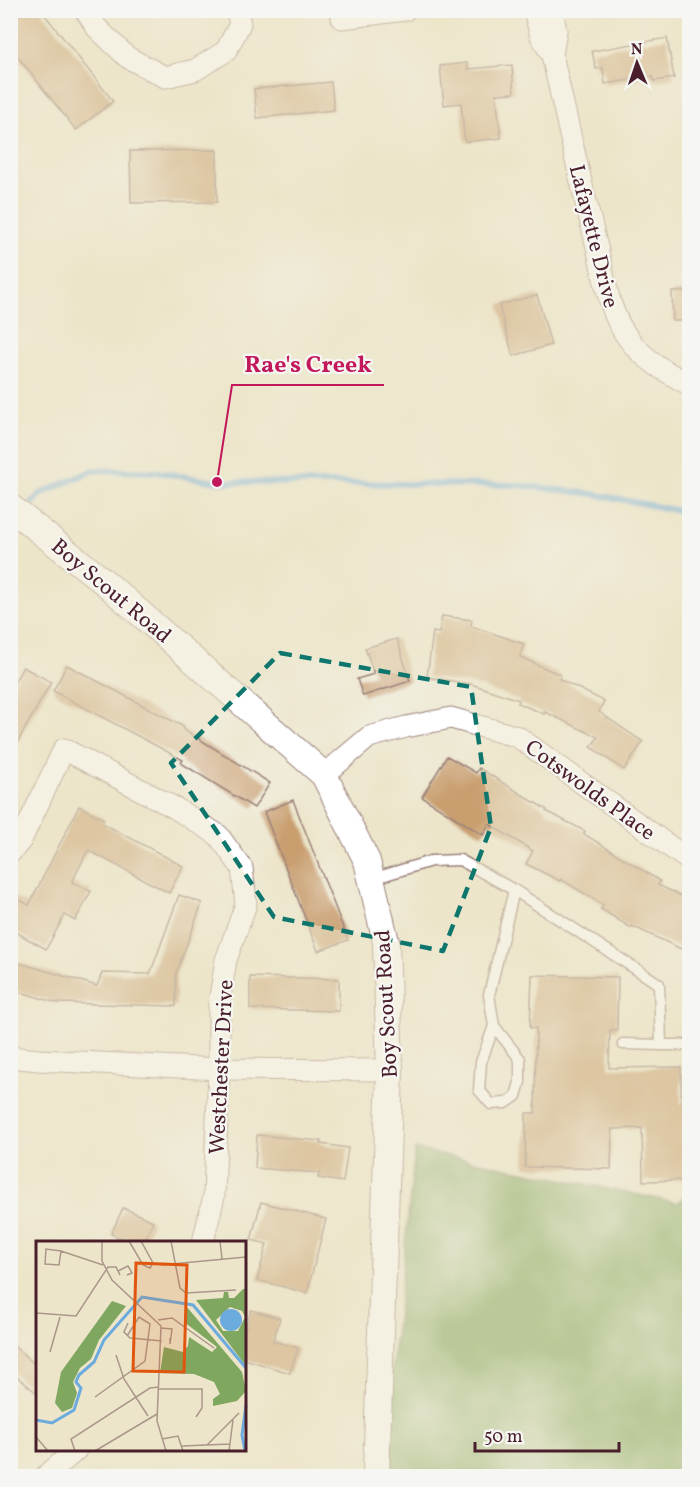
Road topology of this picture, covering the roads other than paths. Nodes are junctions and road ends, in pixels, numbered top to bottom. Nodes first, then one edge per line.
1 (85, 10) edge
2 (237, 10) edge
3 (405, 10) edge
4 (534, 10) edge
5 (552, 10) edge
6 (342, 18) dead end
7 (552, 55) junction
8 (690, 385) edge
9 (10, 507) edge
10 (324, 775) junction
11 (10, 853) edge
12 (690, 861) edge
13 (372, 879) junction
14 (514, 890) junction
15 (494, 1026) junction
16 (623, 1044) dead end
17 (660, 1045) junction
18 (690, 1045) edge
19 (10, 1057) edge
20 (219, 1069) junction
21 (390, 1070) junction
22 (203, 1241) edge
23 (74, 1451) edge
24 (46, 1476) edge
25 (376, 1476) edge

1 - 2 street
3 - 6 street
4 - 7 street, Lafayette Drive
5 - 7 street, Lafayette Drive
7 - 8 street, Lafayette Drive
9 - 10 street, Boy Scout Road
10 - 12 street, Cotswolds Place
10 - 13 street, Boy Scout Road
11 - 20 street, Westchester Drive
13 - 14 lane
13 - 21 street, Boy Scout Road
14 - 15 lane
14 - 17 lane
15 - 15 lane
16 - 17 lane
17 - 18 lane
19 - 20 street
20 - 21 street
20 - 22 street, Westchester Drive
21 - 25 street, Boy Scout Road
23 - 24 street

